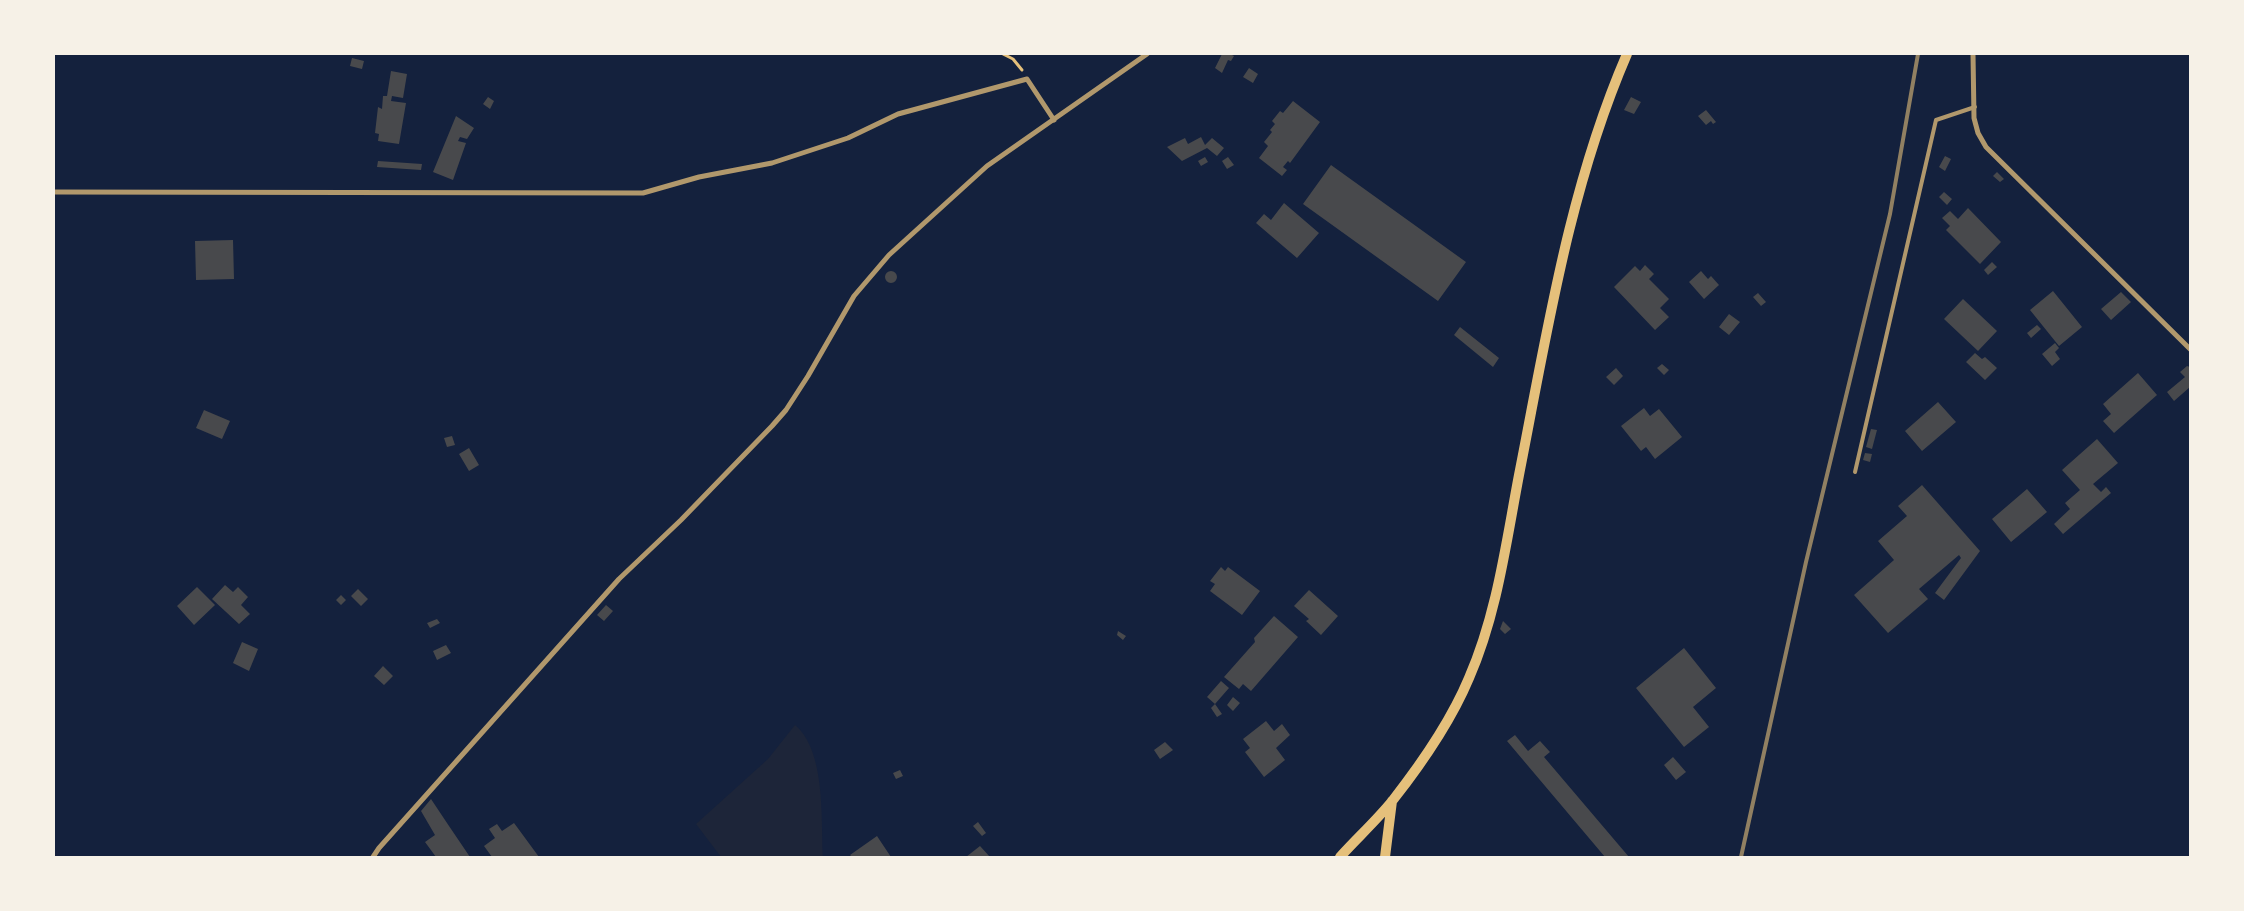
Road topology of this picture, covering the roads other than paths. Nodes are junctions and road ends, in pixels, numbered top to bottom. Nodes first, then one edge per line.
1 (1147, 54) edge
2 (1627, 54) edge
3 (1974, 54) edge
4 (1975, 107) junction
5 (1054, 120) junction
6 (54, 192) edge
7 (2190, 349) edge
8 (1855, 472) dead end
9 (1392, 801) junction
10 (373, 857) edge
11 (1340, 857) edge
12 (1385, 857) edge

1 - 5 street
2 - 9 main road
3 - 4 street
4 - 7 street
4 - 8 lane
5 - 6 street
5 - 10 street
9 - 11 main road
9 - 12 main road

